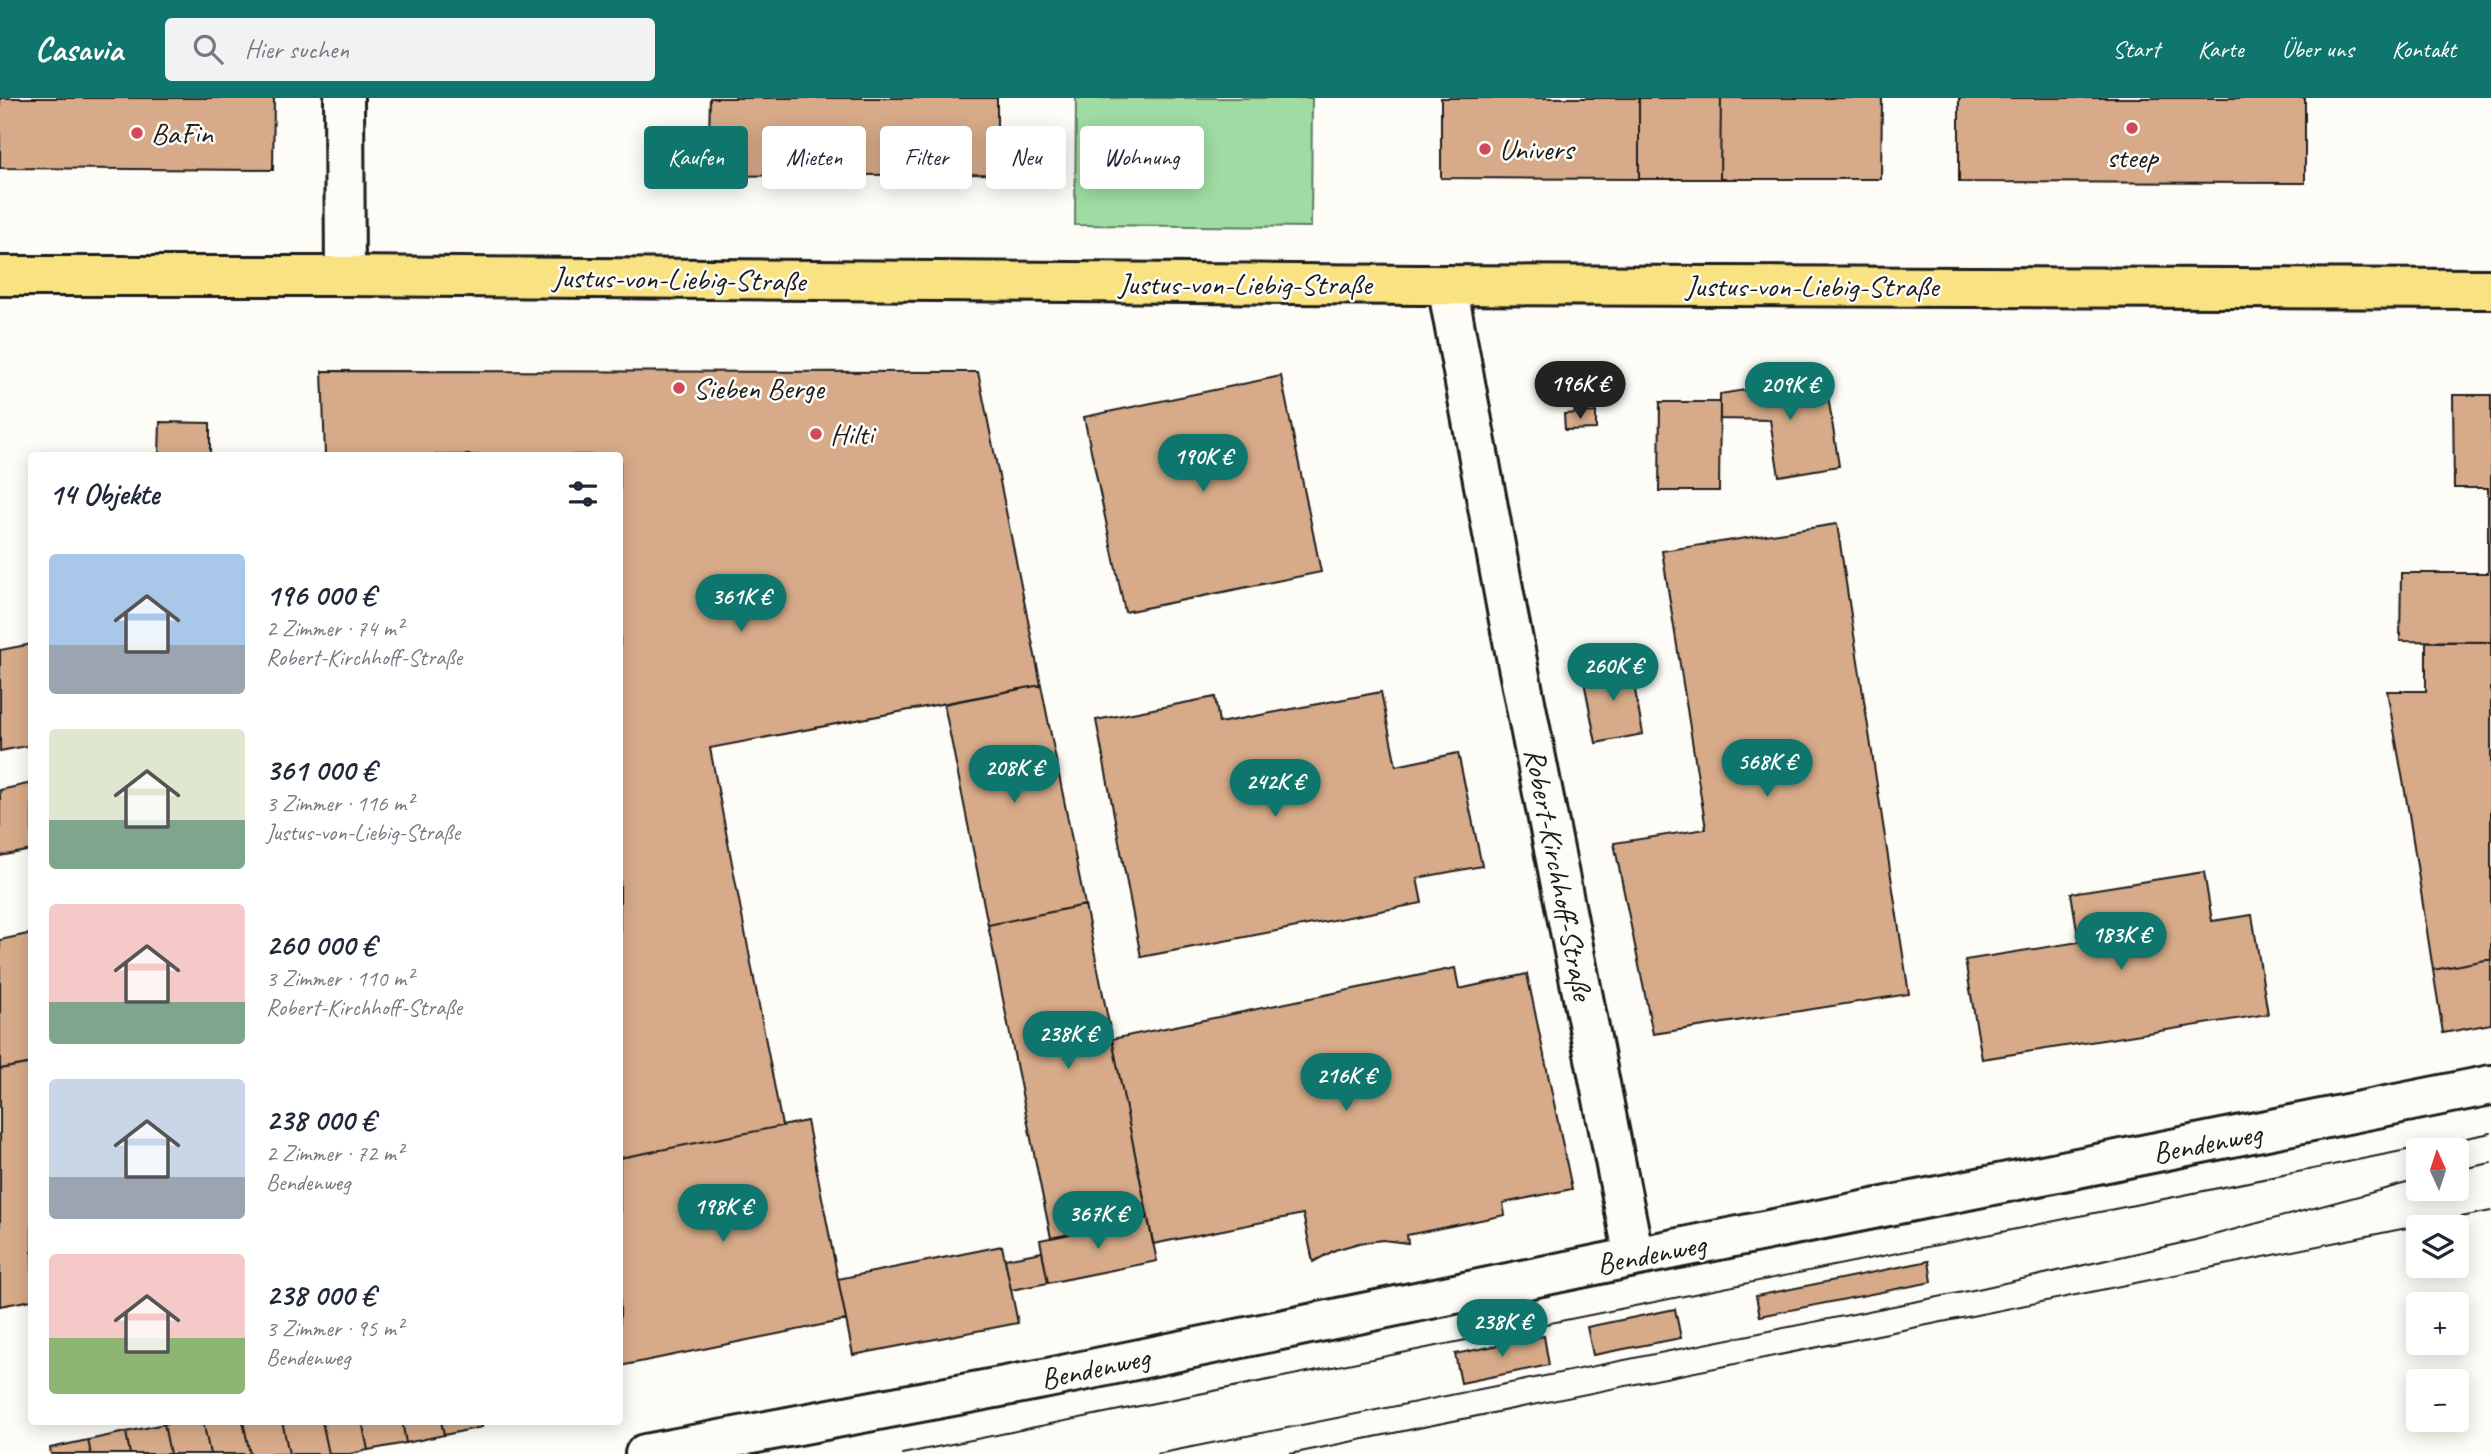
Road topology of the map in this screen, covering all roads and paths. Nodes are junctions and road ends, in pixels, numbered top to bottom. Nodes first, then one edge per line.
1 (344, 98) edge
2 (0, 276) edge
3 (345, 276) junction
4 (1447, 285) junction
5 (2491, 289) edge
6 (2491, 1086) edge
7 (1634, 1256) junction
8 (645, 1454) edge

1 - 3 street
2 - 3 main road, Justus-von-Liebig-Straße
3 - 4 main road, Justus-von-Liebig-Straße
4 - 5 main road, Justus-von-Liebig-Straße
4 - 7 street, Robert-Kirchhoff-Straße
6 - 7 street, Bendenweg
7 - 8 street, Bendenweg

